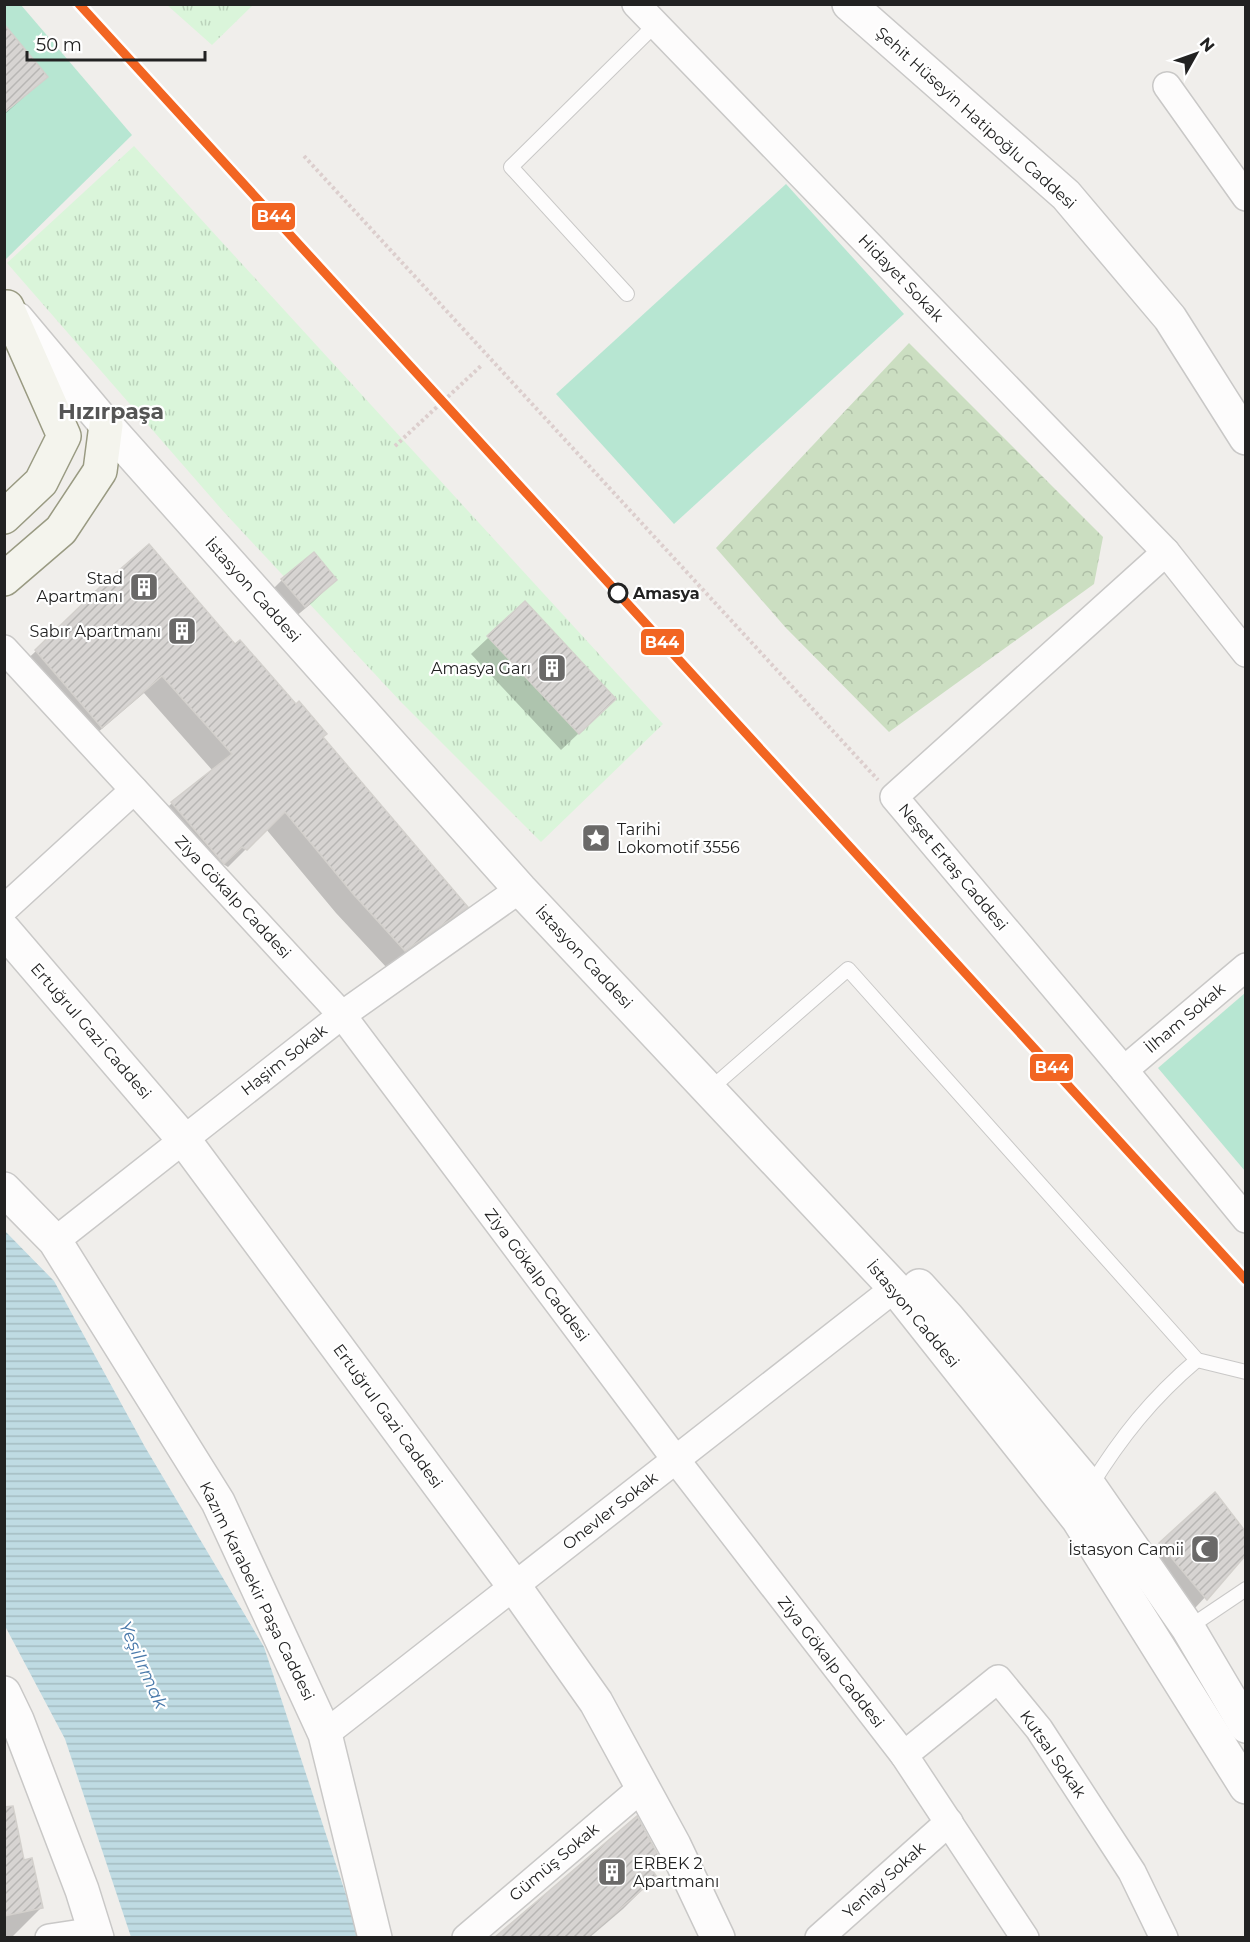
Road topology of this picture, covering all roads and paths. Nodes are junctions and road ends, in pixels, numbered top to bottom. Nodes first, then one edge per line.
1 (636, 4) edge
2 (849, 4) edge
3 (655, 25) junction
4 (1167, 86) dead end
5 (304, 156) dead end
6 (1245, 198) edge
7 (627, 294) dead end
8 (6, 306) edge
9 (482, 365) dead end
10 (106, 425) junction
11 (1245, 438) edge
12 (395, 446) dead end
13 (4, 517) edge
14 (1166, 552) junction
15 (4, 579) edge
16 (4, 649) edge
17 (1245, 653) edge
18 (134, 790) junction
19 (894, 797) junction
20 (520, 889) junction
21 (4, 909) edge
22 (4, 930) edge
23 (1245, 967) edge
24 (342, 1015) junction
25 (1124, 1070) junction
26 (717, 1082) junction
27 (184, 1140) junction
28 (4, 1189) edge
29 (1245, 1219) edge
30 (55, 1241) junction
31 (896, 1288) junction
32 (1197, 1360) junction
33 (1245, 1372) edge
34 (676, 1460) junction
35 (1090, 1487) junction
36 (514, 1586) junction
37 (1245, 1589) edge
38 (1188, 1628) junction
39 (4, 1693) edge
40 (1245, 1726) edge
41 (325, 1734) junction
42 (904, 1755) junction
43 (643, 1787) junction
44 (1245, 1787) edge
45 (949, 1822) junction
46 (96, 1934) edge
47 (49, 1938) edge
48 (375, 1938) edge
49 (466, 1938) edge
50 (718, 1938) edge
51 (819, 1938) edge
52 (1025, 1938) edge
53 (1164, 1938) edge

1 - 3 street, Hidayet Sokak
2 - 11 street, Şehit Hüseyin Hatipoğlu Caddesi
3 - 7 lane
3 - 14 street, Hidayet Sokak
4 - 6 street
5 - 19 path
8 - 10 street, İstasyon Caddesi
8 - 13 main road
9 - 12 path
10 - 15 main road
10 - 20 street, İstasyon Caddesi
14 - 17 street, Hidayet Sokak
14 - 19 street, Neşet Ertaş Caddesi
16 - 18 street, Ziya Gökalp Caddesi
18 - 21 street
18 - 24 street, Ziya Gökalp Caddesi
19 - 25 street, Neşet Ertaş Caddesi
20 - 24 street, Haşim Sokak
20 - 26 street, İstasyon Caddesi
22 - 27 street, Ertuğrul Gazi Caddesi
23 - 25 street, İlham Sokak
24 - 27 street, Haşim Sokak
24 - 34 street, Ziya Gökalp Caddesi
25 - 29 street, Neşet Ertaş Caddesi
26 - 31 street, İstasyon Caddesi
26 - 32 lane
26 - 35 street, İstasyon Caddesi
27 - 30 street, Haşim Sokak
27 - 36 street, Ertuğrul Gazi Caddesi
28 - 30 street, Kazım Karabekir Paşa Caddesi
30 - 41 street, Kazım Karabekir Paşa Caddesi
31 - 34 street, Onevler Sokak
31 - 44 street, İstasyon Caddesi
32 - 33 lane
32 - 35 lane
34 - 36 street, Onevler Sokak
34 - 42 street, Ziya Gökalp Caddesi
35 - 38 street, İstasyon Caddesi
36 - 41 street, Onevler Sokak
36 - 43 street, Ertuğrul Gazi Caddesi
37 - 38 lane
38 - 40 street, İstasyon Caddesi
39 - 46 street
41 - 48 street, Kazım Karabekir Paşa Caddesi
42 - 45 street, Ziya Gökalp Caddesi
42 - 53 street, Kutsal Sokak
43 - 49 street, Gümüş Sokak
43 - 50 street, Ertuğrul Gazi Caddesi
45 - 51 street, Yeniay Sokak
45 - 52 street, Ziya Gökalp Caddesi
46 - 47 street

